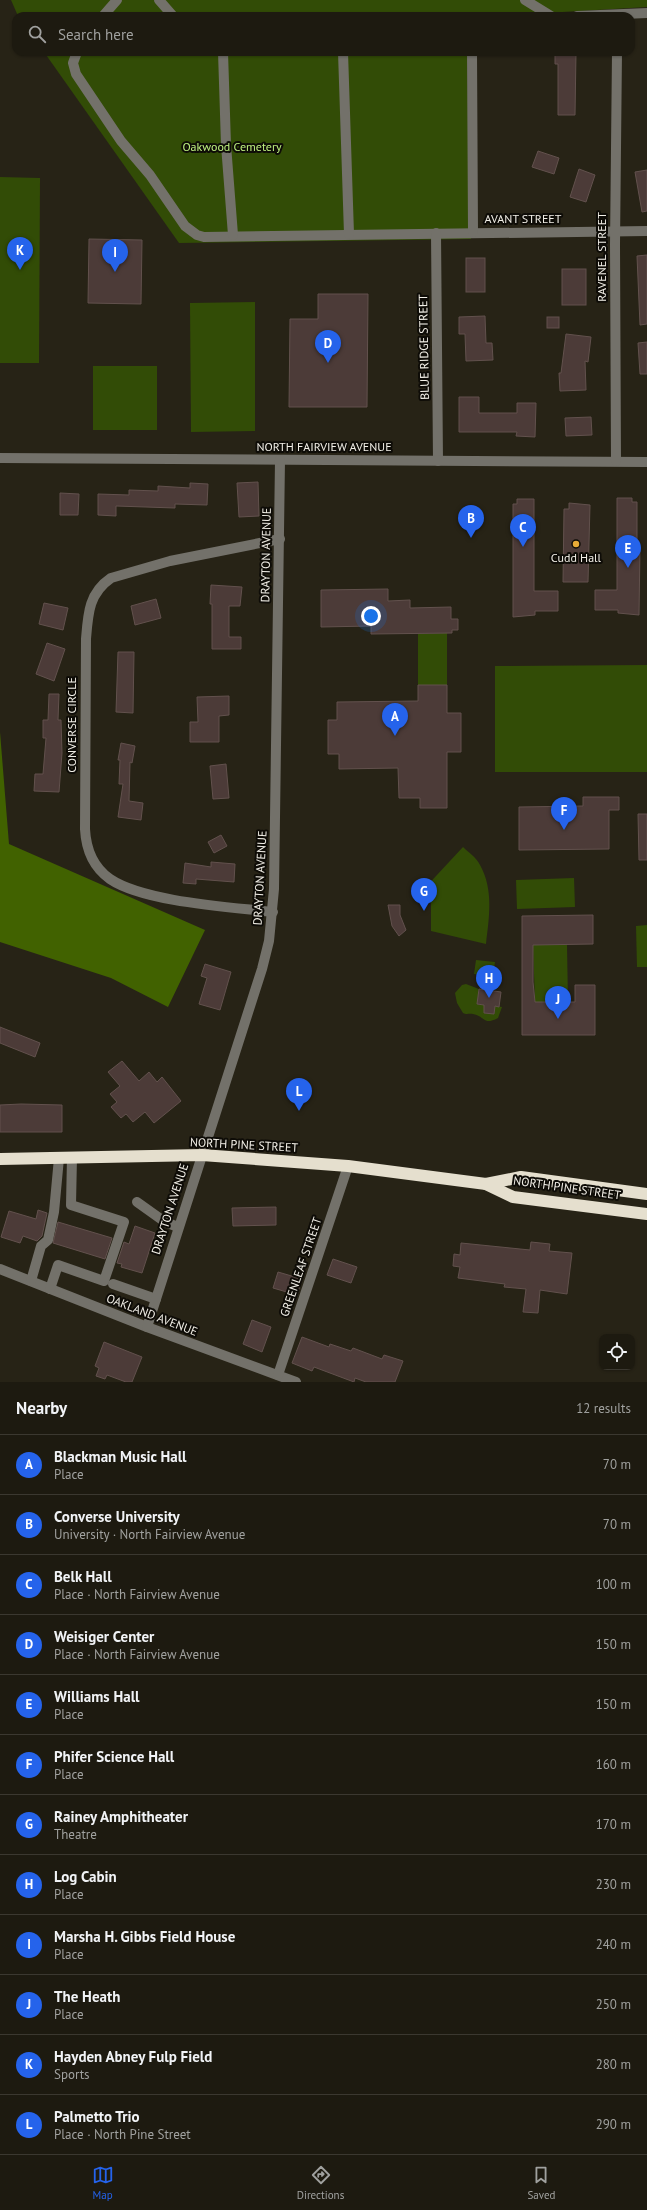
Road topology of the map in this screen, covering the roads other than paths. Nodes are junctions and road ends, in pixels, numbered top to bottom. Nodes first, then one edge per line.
1 (117, 0) edge
2 (159, 0) edge
3 (525, 0) edge
4 (106, 12) edge
5 (170, 12) edge
6 (544, 12) edge
7 (647, 13) edge
8 (635, 14) edge
9 (76, 56) edge
10 (223, 56) edge
11 (343, 56) edge
12 (472, 56) edge
13 (617, 56) edge
14 (647, 231) edge
15 (473, 232) junction
16 (615, 232) junction
17 (436, 233) junction
18 (349, 234) junction
19 (233, 236) junction
20 (0, 458) edge
21 (280, 460) junction
22 (438, 461) junction
23 (616, 461) junction
24 (647, 462) edge
25 (280, 539) junction
26 (273, 912) junction
27 (202, 1155) junction
28 (72, 1157) junction
29 (59, 1158) junction
30 (0, 1159) edge
31 (348, 1166) junction
32 (486, 1184) junction
33 (647, 1194) edge
34 (137, 1202) dead end
35 (647, 1214) edge
36 (178, 1227) junction
37 (0, 1269) edge
38 (31, 1281) junction
39 (113, 1284) dead end
40 (50, 1289) junction
41 (156, 1299) junction
42 (147, 1327) junction
43 (278, 1375) junction
44 (296, 1382) edge

1 - 4 street
2 - 5 street
3 - 6 street
7 - 8 street
9 - 19 street, AVANT STREET
10 - 19 street
11 - 18 street
12 - 15 street
13 - 16 street, RAVENEL STREET
14 - 16 street, AVANT STREET
15 - 16 street, AVANT STREET
15 - 17 street, AVANT STREET
16 - 23 street, RAVENEL STREET
17 - 18 street, AVANT STREET
17 - 22 street, BLUE RIDGE STREET
18 - 19 street, AVANT STREET
20 - 21 street, NORTH FAIRVIEW AVENUE
21 - 22 street, NORTH FAIRVIEW AVENUE
21 - 25 street, DRAYTON AVENUE
22 - 23 street, NORTH FAIRVIEW AVENUE
23 - 24 street, NORTH FAIRVIEW AVENUE
25 - 26 street, DRAYTON AVENUE
25 - 26 street, CONVERSE CIRCLE
26 - 27 street, DRAYTON AVENUE
27 - 28 highway, NORTH PINE STREET
27 - 31 highway, NORTH PINE STREET
27 - 36 street, DRAYTON AVENUE
28 - 29 highway, NORTH PINE STREET
28 - 40 street
29 - 30 highway, NORTH PINE STREET
29 - 38 street
31 - 32 highway, NORTH PINE STREET
31 - 43 street, GREENLEAF STREET
32 - 33 highway, NORTH PINE STREET
32 - 35 highway, NORTH PINE STREET
34 - 36 street
36 - 41 street, DRAYTON AVENUE
37 - 38 street, OAKLAND AVENUE
38 - 40 street, OAKLAND AVENUE
39 - 41 street
40 - 42 street, OAKLAND AVENUE
41 - 42 street, DRAYTON AVENUE
42 - 43 street, OAKLAND AVENUE
43 - 44 street, OAKLAND AVENUE

